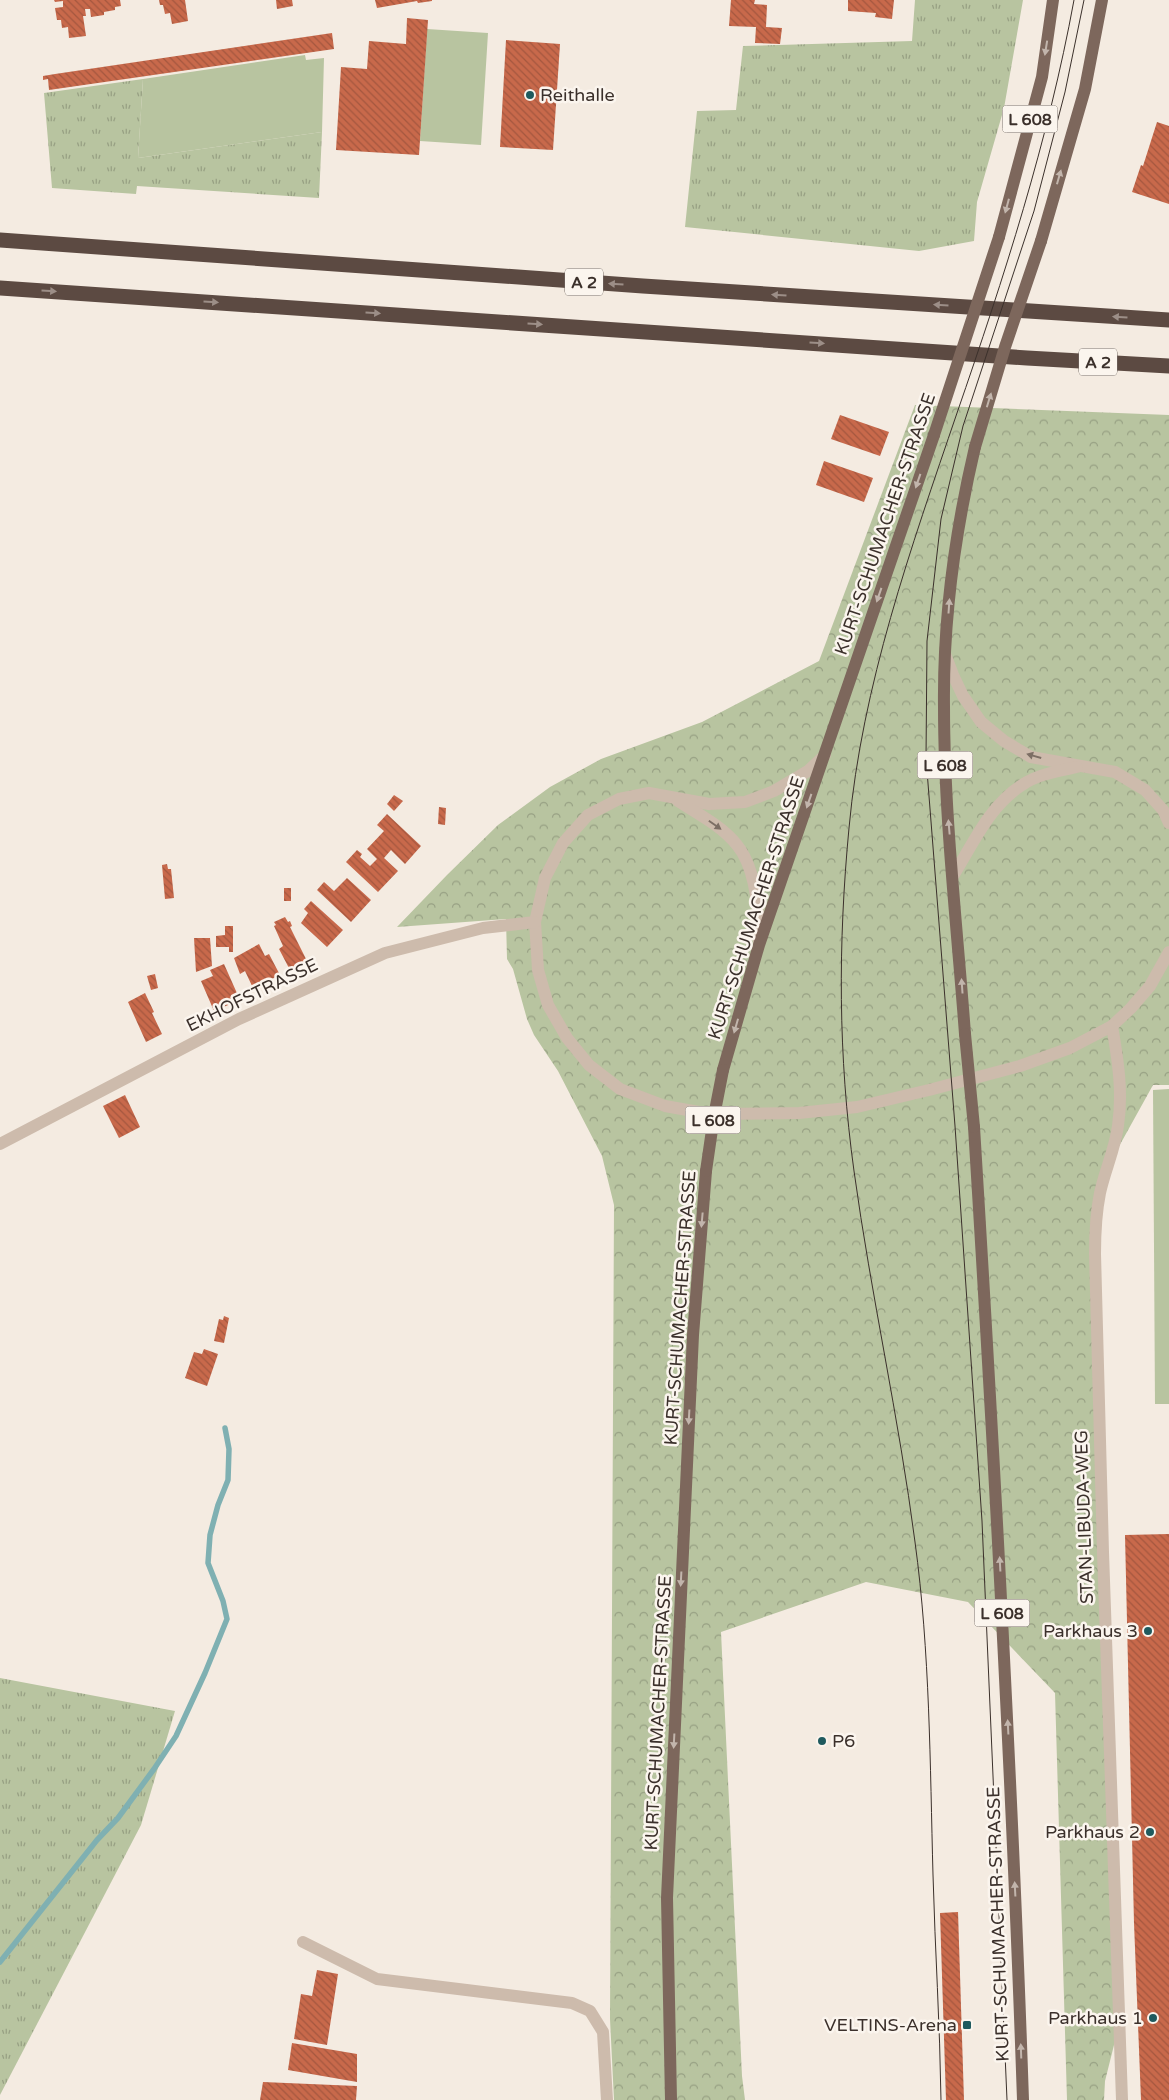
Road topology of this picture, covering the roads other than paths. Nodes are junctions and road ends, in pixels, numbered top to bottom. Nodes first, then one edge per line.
1 (1054, 0) edge
2 (1102, 0) edge
3 (0, 240) edge
4 (0, 288) edge
5 (1169, 320) edge
6 (1169, 366) edge
7 (945, 654) junction
8 (825, 755) junction
9 (1082, 766) junction
10 (674, 798) junction
11 (1169, 823) edge
12 (953, 876) junction
13 (535, 922) junction
14 (759, 945) junction
15 (1169, 952) edge
16 (1112, 1026) junction
17 (0, 1144) edge
18 (303, 1942) dead end
19 (607, 2100) edge
20 (671, 2100) edge
21 (1023, 2100) edge
22 (1122, 2100) edge

1 -> 8 main road, KURT-SCHUMACHER-STRASSE / L 608, bridge
7 -> 2 main road, KURT-SCHUMACHER-STRASSE / L 608, bridge
5 -> 3 highway, A 2
4 -> 6 highway, A 2
9 -> 7 street
12 -> 7 main road, KURT-SCHUMACHER-STRASSE / L 608
8 - 10 street
8 -> 14 main road, KURT-SCHUMACHER-STRASSE / L 608
9 - 11 street
9 - 12 street
10 - 13 street
10 -> 14 street
21 -> 12 main road, KURT-SCHUMACHER-STRASSE / L 608, bridge
13 - 16 street
13 - 17 street, EKHOFSTRASSE
14 -> 20 main road, KURT-SCHUMACHER-STRASSE / L 608, bridge
15 - 16 street
16 - 22 street, STAN-LIBUDA-WEG
18 - 19 street

